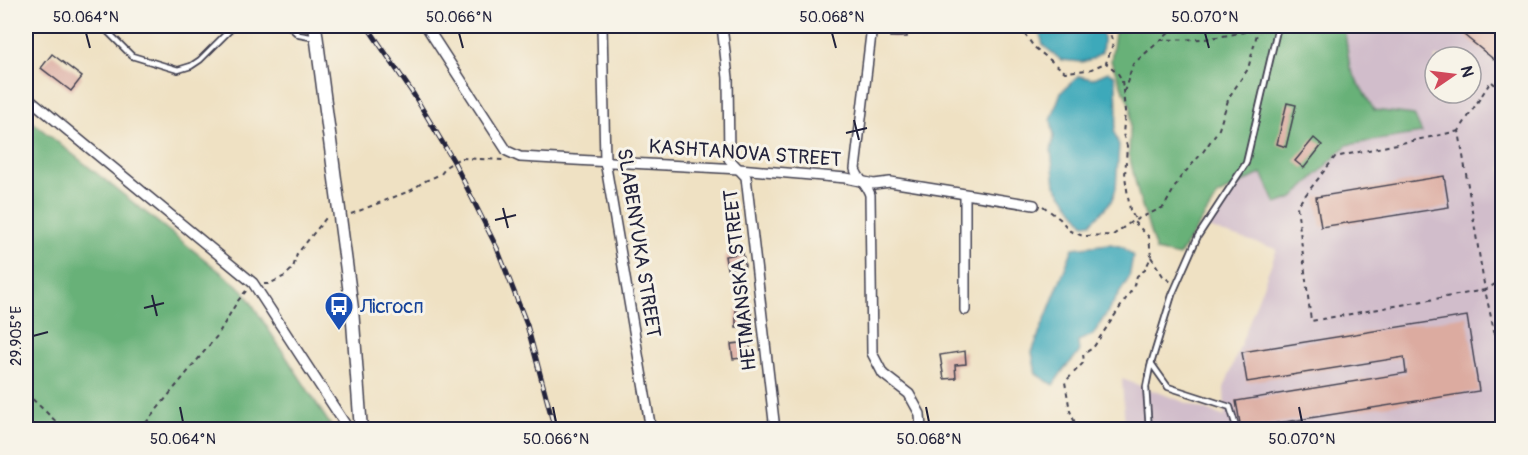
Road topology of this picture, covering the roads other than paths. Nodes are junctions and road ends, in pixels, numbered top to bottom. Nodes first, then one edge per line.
1 (102, 26) edge
2 (234, 26) edge
3 (289, 26) edge
4 (426, 26) edge
5 (602, 26) edge
6 (722, 26) edge
7 (872, 26) edge
8 (1278, 26) edge
9 (316, 32) edge
10 (26, 96) edge
11 (605, 161) junction
12 (739, 169) junction
13 (864, 183) junction
14 (965, 195) junction
15 (1034, 205) road end
16 (965, 310) dead end
17 (1152, 363) junction
18 (349, 429) edge
19 (361, 429) edge
20 (651, 429) edge
21 (775, 429) edge
22 (921, 429) edge
23 (1149, 429) edge
24 (1237, 429) edge

1 - 2 lane
3 - 9 lane
4 - 11 street, KASHTANOVA STREET
5 - 11 street, SLABENYUKA STREET
6 - 12 street, HETMANSKA STREET
7 - 13 street
8 - 17 lane
9 - 19 street
10 - 18 street
11 - 12 street, KASHTANOVA STREET
11 - 20 street, SLABENYUKA STREET
12 - 13 street, KASHTANOVA STREET
12 - 21 street, HETMANSKA STREET
13 - 14 street, KASHTANOVA STREET
13 - 22 street
14 - 15 street, KASHTANOVA STREET
14 - 16 street
17 - 23 lane
17 - 24 lane

